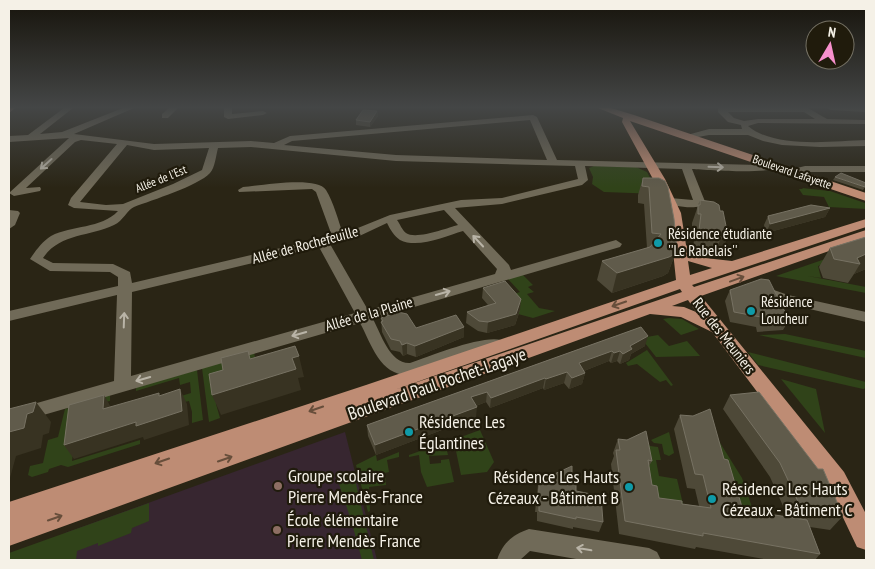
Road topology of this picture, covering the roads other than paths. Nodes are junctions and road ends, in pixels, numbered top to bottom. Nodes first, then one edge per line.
1 (62, 135) joint
2 (339, 135) edge
3 (541, 135) edge
4 (633, 135) edge
5 (683, 135) edge
6 (699, 135) edge
7 (761, 135) edge
8 (34, 136) junction
9 (79, 137) junction
10 (690, 137) junction
11 (9, 139) edge
12 (126, 143) junction
13 (866, 143) edge
14 (9, 145) edge
15 (214, 146) junction
16 (275, 146) junction
17 (553, 162) junction
18 (579, 163) junction
19 (650, 164) junction
20 (686, 166) junction
21 (776, 166) junction
22 (866, 169) edge
23 (793, 172) junction
24 (36, 189) dead end
25 (243, 190) dead end
26 (11, 193) edge
27 (866, 197) edge
28 (670, 201) junction
29 (127, 206) junction
30 (447, 206) junction
31 (9, 213) edge
32 (390, 218) junction
33 (866, 223) edge
34 (9, 225) edge
35 (465, 227) junction
36 (866, 234) edge
37 (339, 238) junction
38 (849, 240) junction
39 (323, 242) junction
40 (616, 244) dead end
41 (678, 244) junction
42 (866, 249) edge
43 (738, 263) junction
44 (500, 277) junction
45 (688, 288) junction
46 (126, 289) junction
47 (774, 294) edge
48 (646, 310) junction
49 (9, 316) edge
50 (363, 316) junction
51 (866, 317) edge
52 (720, 332) junction
53 (518, 340) junction
54 (389, 362) junction
55 (122, 385) junction
56 (377, 389) junction
57 (9, 418) edge
58 (9, 513) edge
59 (9, 534) edge
60 (866, 538) edge
61 (514, 552) edge
62 (649, 560) edge

1 - 8 street
1 - 9 street
2 - 16 street
3 - 17 street
4 - 19 main road, Rue des Meuniers
5 - 10 main road, Boulevard Lafayette
6 - 10 street, Boulevard Lafayette
7 - 13 street
8 - 11 street
8 - 14 street
9 - 12 street
9 -> 26 street
10 - 21 main road, Boulevard Lafayette
12 - 15 street
12 - 29 street
15 - 16 street
15 - 29 street, Allée de l'Est
16 - 17 street
17 - 18 street
18 - 19 street
18 - 30 street, Allée de Rochefeuille
19 - 20 street
19 - 28 main road, Rue des Meuniers
20 -> 21 street
20 - 28 street
21 - 23 main road, Boulevard Lafayette
22 - 23 street
23 - 27 main road, Boulevard Lafayette
24 - 26 street
25 - 37 street
28 - 41 main road, Rue des Meuniers
29 - 46 street
30 - 32 street, Allée de Rochefeuille
30 - 35 street
31 - 34 street
32 - 35 street
32 - 37 street, Allée de Rochefeuille
33 - 43 main road, Boulevard Paul Pochet-Lagaye
44 -> 35 street
36 - 38 main road, Boulevard Paul Pochet-Lagaye
37 - 39 street, Allée de Rochefeuille
38 - 42 street
45 -> 38 main road, Boulevard Paul Pochet-Lagaye
39 - 46 street, Allée de Rochefeuille
39 - 50 street
40 - 44 street, Allée de la Plaine
41 - 43 main road
41 - 45 main road, Rue des Meuniers
43 - 45 main road, Boulevard Paul Pochet-Lagaye
50 -> 44 street, Allée de la Plaine
45 - 48 main road, Boulevard Paul Pochet-Lagaye
45 - 52 main road, Rue des Meuniers
45 -> 53 main road, Boulevard Paul Pochet-Lagaye
46 - 49 street, Allée de Rochefeuille
55 -> 46 street
47 - 51 street
48 - 52 main road
59 -> 48 main road, Boulevard Paul Pochet-Lagaye
50 - 54 street
50 -> 55 street, Allée de la Plaine
52 - 60 main road, Rue des Meuniers
53 - 54 street
53 - 56 main road, Boulevard Paul Pochet-Lagaye
54 - 56 street
55 - 57 street, Allée de la Plaine
56 -> 58 main road, Boulevard Paul Pochet-Lagaye
62 -> 61 street

